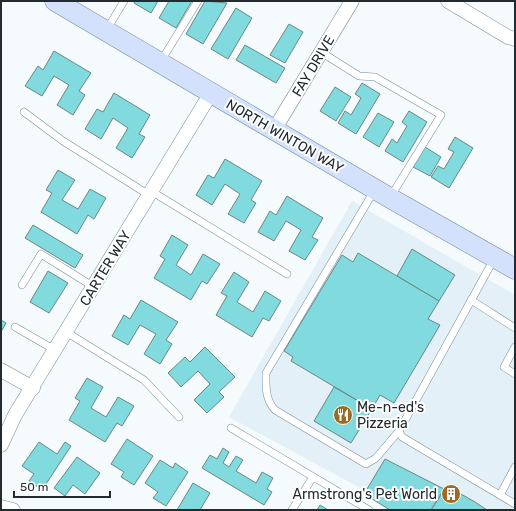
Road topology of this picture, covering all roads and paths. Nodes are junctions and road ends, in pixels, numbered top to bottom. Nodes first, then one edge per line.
1 (55, 1) edge
2 (124, 1) edge
3 (198, 1) edge
4 (352, 1) edge
5 (448, 1) edge
6 (106, 31) junction
7 (515, 39) edge
8 (321, 52) junction
9 (160, 63) junction
10 (210, 93) junction
11 (24, 112) dead end
12 (274, 130) junction
13 (150, 193) junction
14 (383, 194) junction
15 (495, 258) junction
16 (515, 269) edge
17 (287, 274) dead end
18 (22, 285) dead end
19 (94, 287) junction
20 (471, 300) junction
21 (15, 326) dead end
22 (515, 328) edge
23 (66, 332) junction
24 (515, 347) edge
25 (55, 350) junction
26 (1, 370) edge
27 (515, 374) edge
28 (33, 388) junction
29 (179, 416) dead end
30 (231, 428) dead end
31 (399, 431) junction
32 (1, 445) edge
33 (515, 467) edge
34 (313, 477) junction
35 (500, 495) junction
36 (515, 504) edge
37 (1, 507) edge
38 (13, 510) edge
39 (292, 510) edge
40 (369, 510) edge

1 - 6 main road, NORTH WINTON WAY
2 - 6 lane
3 - 9 lane
4 - 8 street, FAY DRIVE
5 - 7 street
6 - 9 main road, NORTH WINTON WAY
8 - 12 street, FAY DRIVE
8 - 14 lane
9 - 10 main road, NORTH WINTON WAY
10 - 12 main road, NORTH WINTON WAY
10 - 13 street, CARTER WAY
11 - 13 lane
12 - 14 main road, NORTH WINTON WAY
13 - 17 lane
13 - 19 street, CARTER WAY
14 - 15 main road, NORTH WINTON WAY
14 - 31 lane
15 - 16 main road, NORTH WINTON WAY
15 - 20 lane
18 - 19 lane
19 - 23 street, CARTER WAY
20 - 22 lane
20 - 31 lane
21 - 25 lane
23 - 25 street, CARTER WAY
23 - 29 lane
24 - 27 lane
25 - 28 street, CARTER WAY
26 - 28 street
28 - 32 street, CARTER WAY
30 - 34 lane
31 - 35 lane
33 - 35 lane
34 - 39 lane
34 - 40 lane
35 - 36 lane
37 - 38 street

